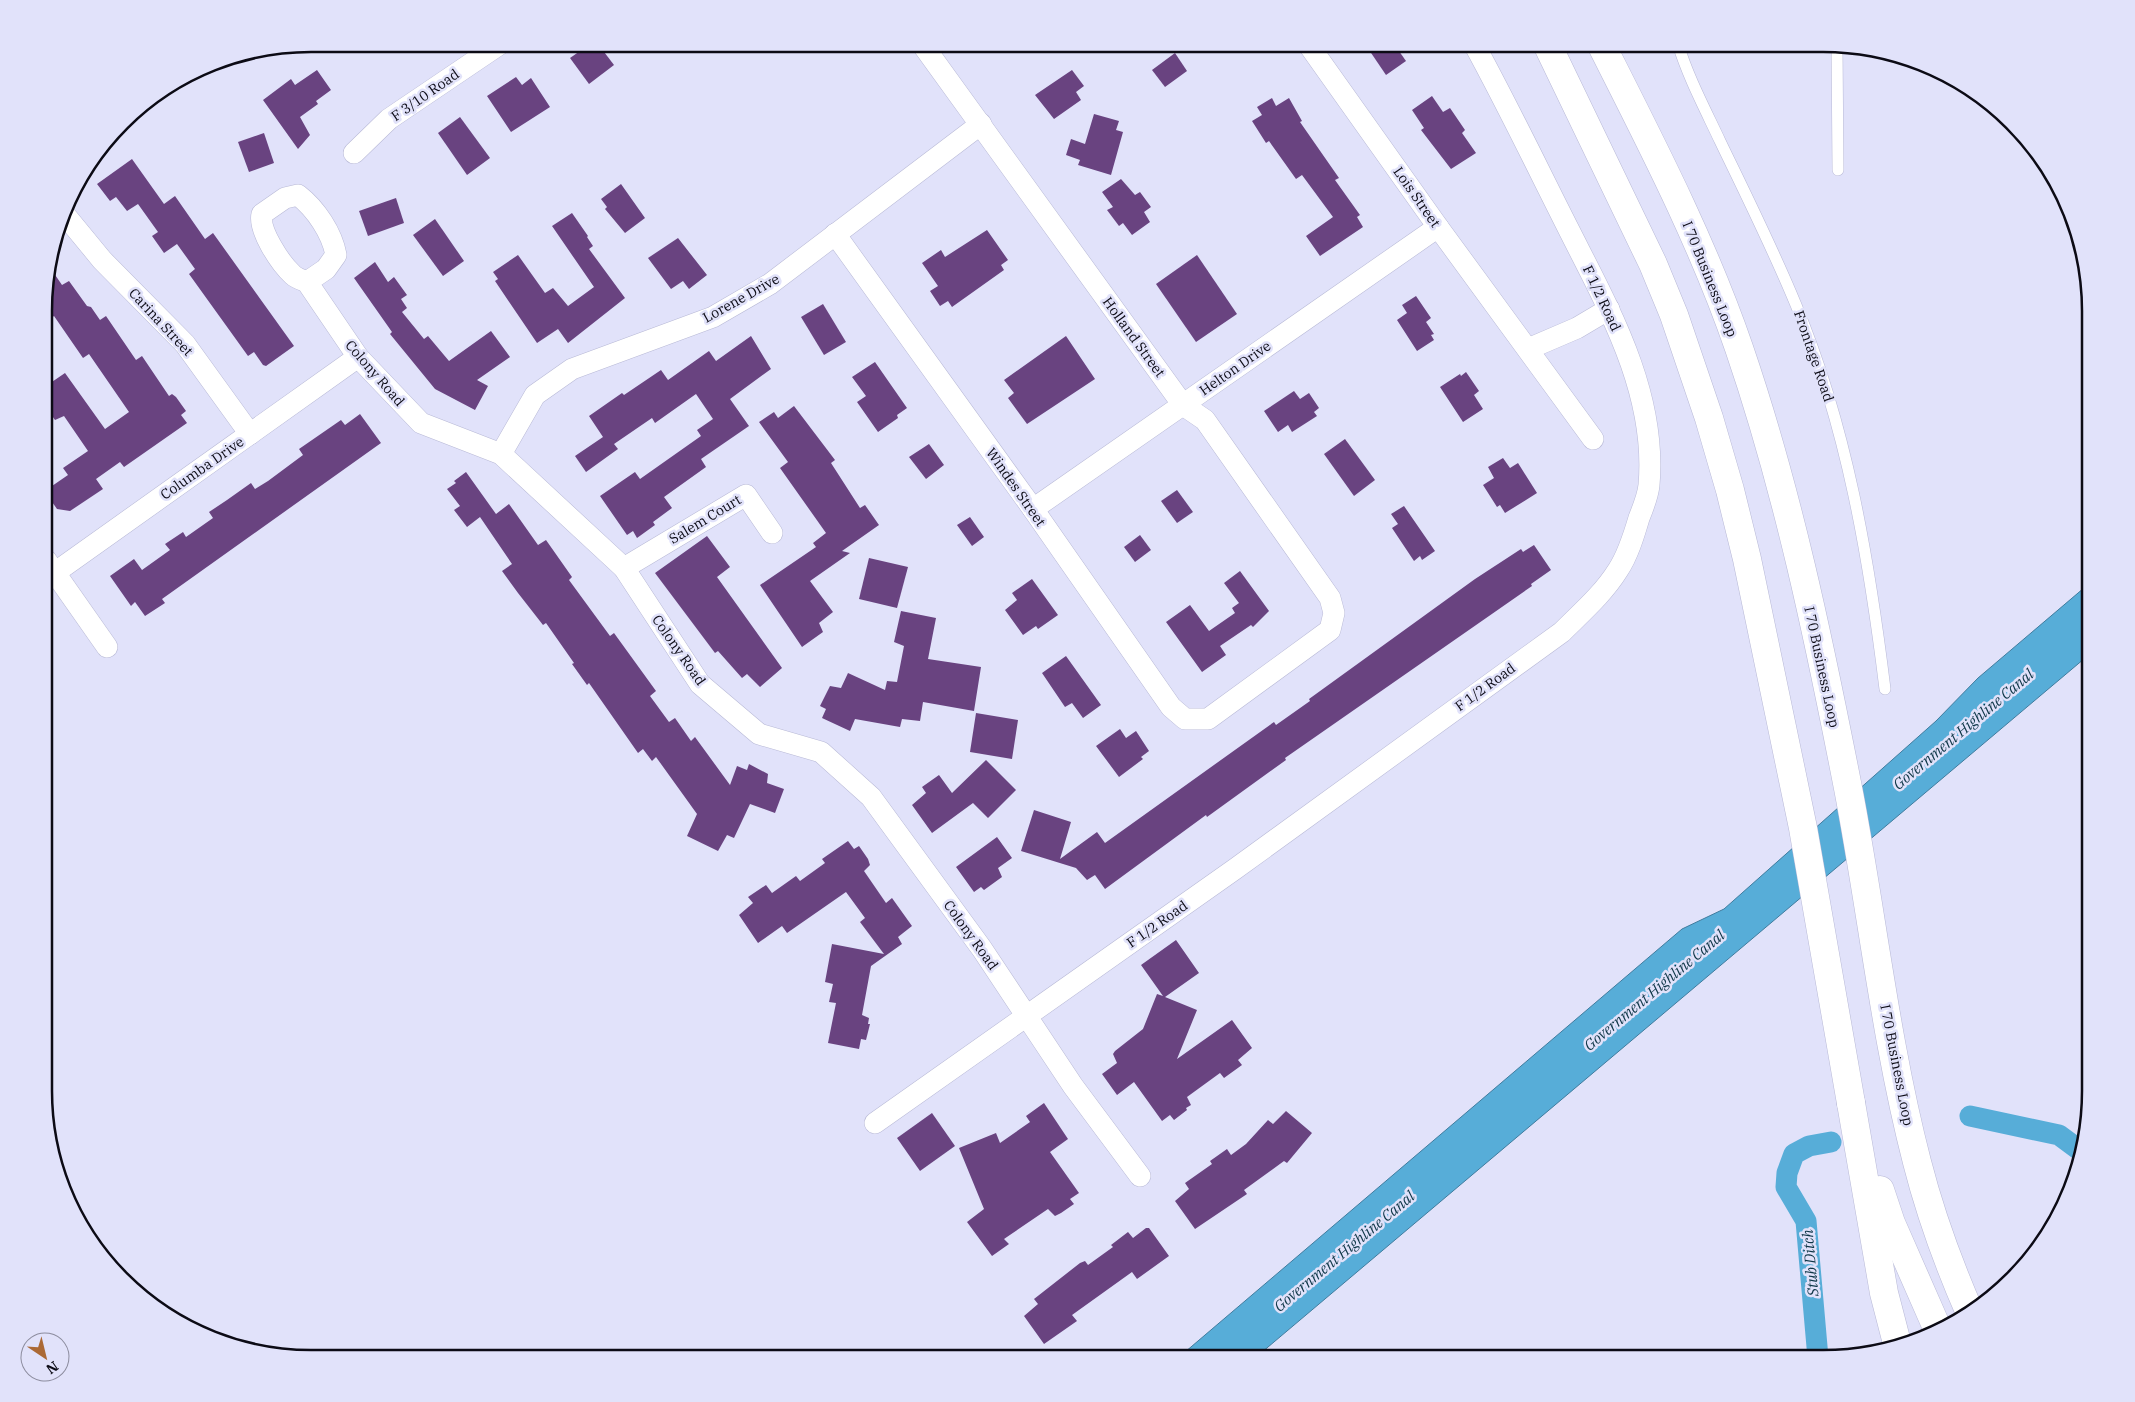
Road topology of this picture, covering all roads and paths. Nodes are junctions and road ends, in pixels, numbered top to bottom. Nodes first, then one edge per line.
1 (488, 52) edge
2 (928, 52) edge
3 (1314, 52) edge
4 (1478, 52) edge
5 (1551, 52) edge
6 (1605, 52) edge
7 (1615, 52) edge
8 (1681, 52) edge
9 (1837, 53) edge
10 (1622, 86) junction
11 (981, 124) junction
12 (354, 153) dead end
13 (1838, 170) dead end
14 (69, 221) edge
15 (1438, 227) junction
16 (835, 234) junction
17 (306, 282) dead end
18 (1609, 309) junction
19 (1528, 349) junction
20 (358, 357) junction
21 (1183, 404) junction
22 (250, 434) junction
23 (1593, 439) dead end
24 (501, 454) junction
25 (1033, 509) junction
26 (772, 533) dead end
27 (52, 568) edge
28 (624, 568) junction
29 (52, 574) edge
30 (107, 648) dead end
31 (1885, 689) dead end
32 (1208, 719) joint
33 (1028, 1016) junction
34 (1852, 1103) junction
35 (875, 1123) dead end
36 (1140, 1176) dead end
37 (1967, 1306) edge
38 (1935, 1324) edge
39 (1896, 1339) edge

1 - 12 street, F 3/10 Road
2 - 11 street, Holland Street
3 - 15 street, Lois Street
4 - 18 street, F 1/2 Road
5 - 34 main road
6 - 10 main road, I 70 Business Loop
7 - 10 main road
8 - 31 lane, Frontage Road
9 - 13 lane
10 - 37 main road, I 70 Business Loop
11 - 16 street, Lorene Drive
11 - 21 street, Holland Street
14 - 22 street, Carina Street
15 - 19 street, Lois Street
15 - 21 street, Helton Drive
16 - 24 street, Lorene Drive
16 - 25 street, Windes Street
17 - 20 street, Colony Road
18 - 19 street
18 - 33 street, F 1/2 Road
19 - 23 street, Lois Street
20 - 22 street, Columba Drive
20 - 24 street, Colony Road
21 - 25 street, Helton Drive
21 - 32 street, Holland Street
22 - 27 street, Columba Drive
24 - 28 street, Colony Road
25 - 32 street, Windes Street
26 - 28 street, Salem Court
28 - 33 street, Colony Road
29 - 30 street
33 - 35 street, F 1/2 Road
33 - 36 street, Colony Road
34 - 38 main road
34 - 39 main road

